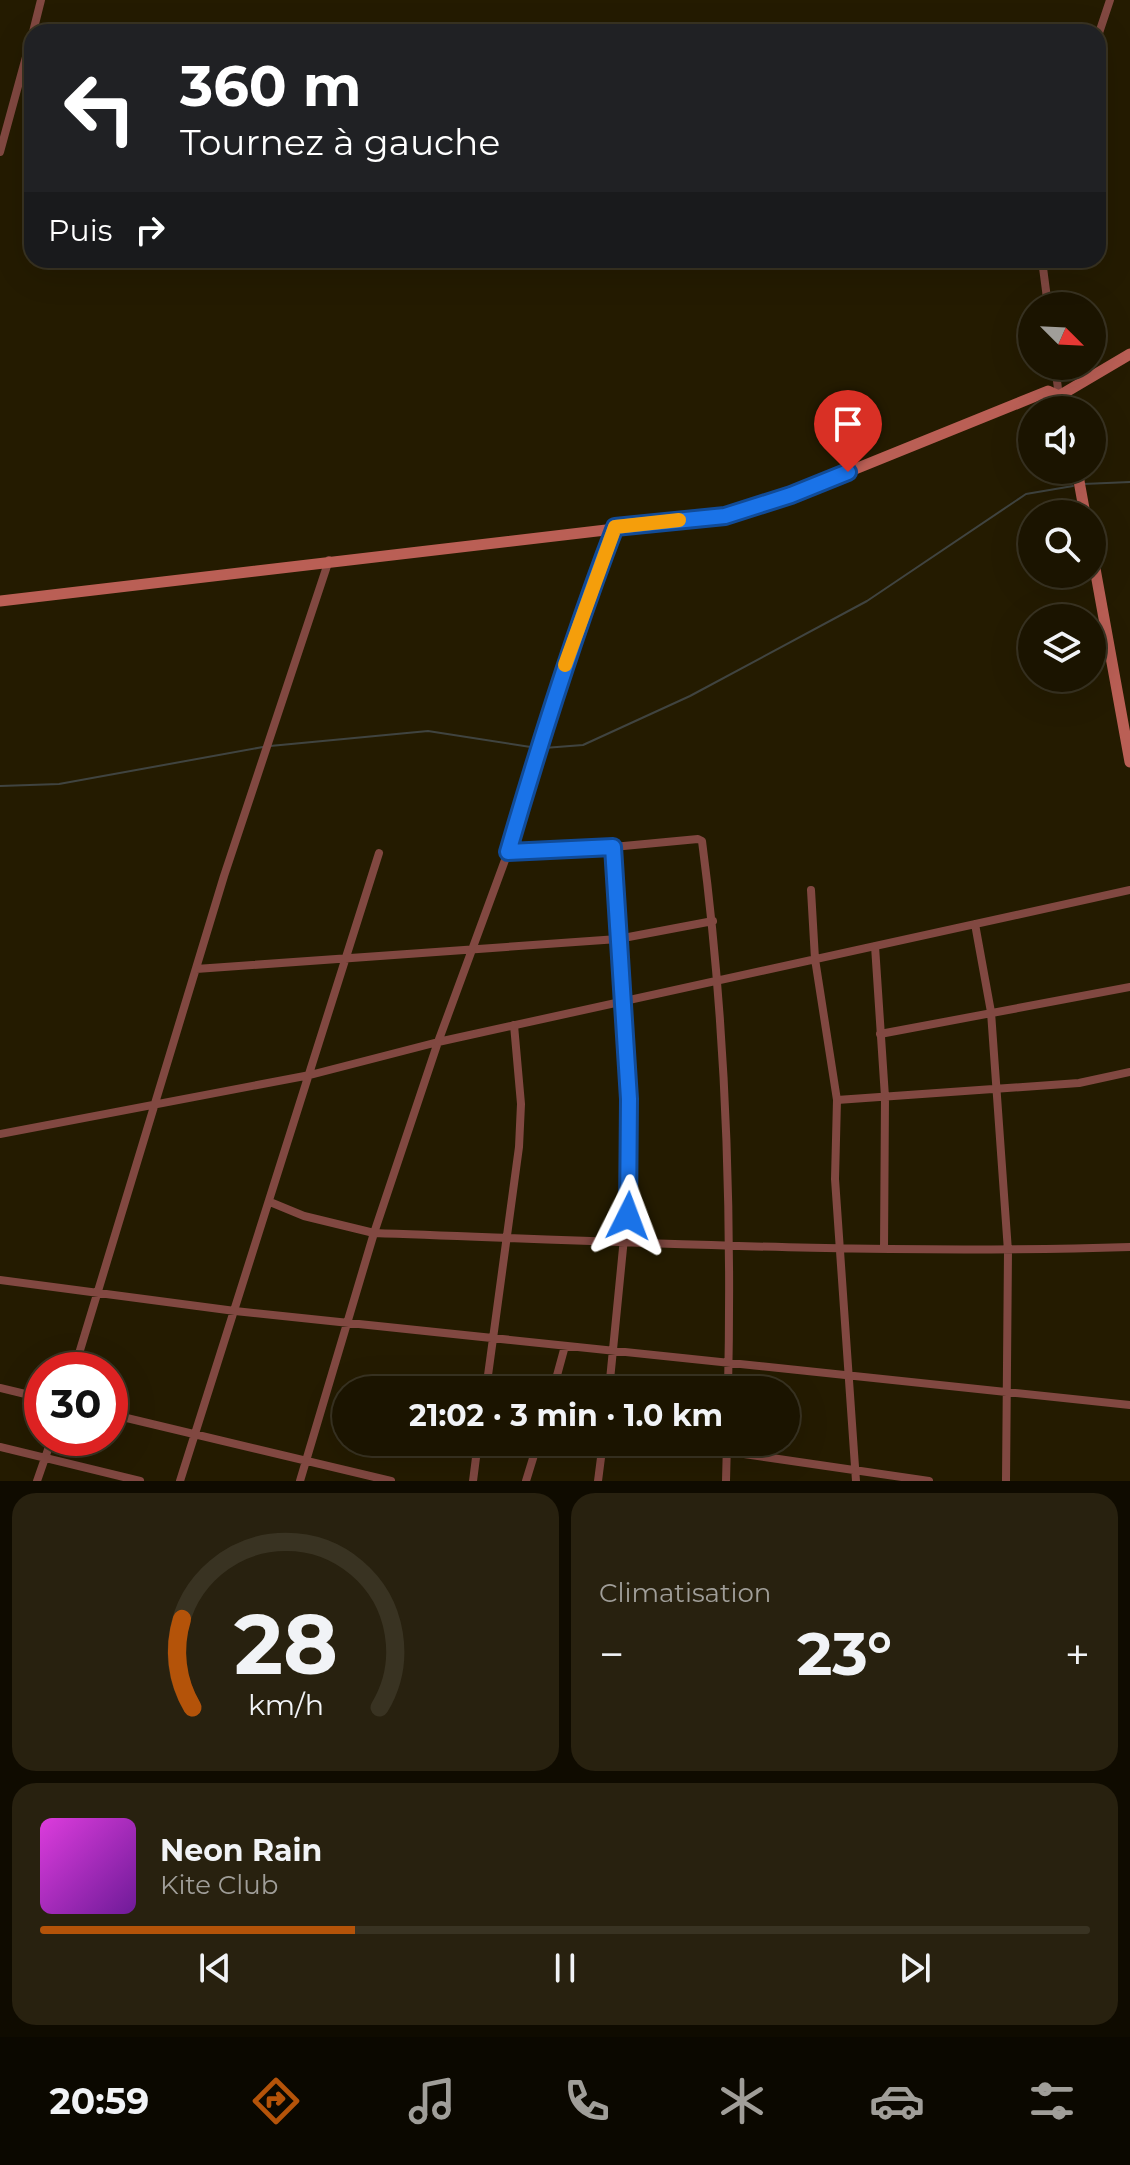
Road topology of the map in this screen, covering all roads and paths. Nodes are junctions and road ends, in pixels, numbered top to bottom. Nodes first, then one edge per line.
1 (41, 0) edge
2 (1110, 0) edge
3 (34, 24) edge
4 (1102, 24) edge
5 (24, 63) edge
6 (0, 152) edge
7 (1043, 268) edge
8 (1046, 292) edge
9 (1130, 354) edge
10 (1057, 380) edge
11 (1036, 396) edge
12 (1059, 396) junction
13 (1018, 403) edge
14 (615, 527) junction
15 (329, 560) junction
16 (1099, 588) edge
17 (0, 601) edge
18 (1128, 737) edge
19 (1130, 762) edge
20 (613, 847) junction
21 (508, 852) junction
22 (379, 853) dead end
23 (811, 890) dead end
24 (1130, 890) edge
25 (713, 921) junction
26 (975, 924) junction
27 (618, 939) junction
28 (875, 946) junction
29 (473, 951) junction
30 (815, 959) junction
31 (344, 961) junction
32 (196, 969) junction
33 (718, 980) junction
34 (1130, 987) edge
35 (623, 1002) junction
36 (991, 1012) junction
37 (514, 1025) junction
38 (880, 1034) junction
39 (438, 1042) junction
40 (1130, 1072) edge
41 (310, 1075) junction
42 (998, 1086) junction
43 (885, 1097) junction
44 (837, 1100) junction
45 (155, 1102) junction
46 (0, 1134) edge
47 (270, 1202) junction
48 (374, 1233) junction
49 (507, 1238) junction
50 (626, 1240) junction
51 (728, 1246) junction
52 (1130, 1247) edge
53 (841, 1249) junction
54 (884, 1249) junction
55 (1008, 1251) junction
56 (0, 1280) edge
57 (98, 1293) junction
58 (235, 1311) junction
59 (345, 1323) junction
60 (495, 1338) junction
61 (565, 1346) junction
62 (80, 1352) edge
63 (614, 1352) junction
64 (729, 1364) junction
65 (850, 1375) junction
66 (488, 1376) edge
67 (557, 1376) edge
68 (611, 1376) edge
69 (729, 1376) edge
70 (0, 1388) edge
71 (1005, 1391) junction
72 (24, 1394) edge
73 (1130, 1405) edge
74 (128, 1418) edge
75 (195, 1435) junction
76 (0, 1447) edge
77 (45, 1456) edge
78 (476, 1456) edge
79 (534, 1456) edge
80 (601, 1456) edge
81 (727, 1456) edge
82 (755, 1456) edge
83 (305, 1458) junction
84 (44, 1459) junction
85 (855, 1470) junction
86 (37, 1481) edge
87 (140, 1481) edge
88 (180, 1481) edge
89 (300, 1481) edge
90 (391, 1481) edge
91 (473, 1481) edge
92 (526, 1481) edge
93 (598, 1481) edge
94 (726, 1481) edge
95 (856, 1481) edge
96 (929, 1481) edge
97 (1006, 1481) edge

1 - 3 street
2 - 4 street
5 - 6 street
7 - 8 street
9 - 12 street
10 - 12 street
11 - 12 street
13 - 14 street
14 - 15 street
14 - 21 street
15 - 17 street
15 - 32 street
16 - 18 street
18 - 19 street
20 - 21 street
20 - 25 street
20 - 27 street
21 - 29 street
22 - 31 street
23 - 30 street
24 - 26 street
25 - 27 street
25 - 33 street
26 - 28 street
26 - 36 street
27 - 29 street
27 - 35 street
28 - 30 street
28 - 38 street
29 - 31 street
29 - 39 street
30 - 33 street
30 - 44 street
31 - 32 street
31 - 41 street
32 - 45 street
33 - 35 street
33 - 51 street
34 - 36 street
35 - 37 street
35 - 50 street
36 - 38 street
36 - 42 street
37 - 39 street
37 - 49 street
38 - 43 street
39 - 41 street
39 - 48 street
40 - 42 street
41 - 45 street
41 - 47 street
42 - 43 street
42 - 55 street
43 - 44 street
43 - 54 street
44 - 53 street
45 - 46 street
45 - 57 street
47 - 48 street
47 - 58 street
48 - 49 street
48 - 59 street
49 - 50 street
49 - 60 street
50 - 51 street
50 - 63 street
51 - 53 street
51 - 64 street
52 - 55 street
53 - 54 street
53 - 65 street
54 - 55 street
55 - 71 street
56 - 57 street
57 - 58 street
57 - 62 street
58 - 59 street
58 - 75 street
59 - 60 street
59 - 83 street
60 - 61 street
60 - 66 street
61 - 63 street
61 - 67 street
63 - 64 street
63 - 68 street
64 - 65 street
64 - 69 street
65 - 71 street
65 - 85 street
70 - 72 street
71 - 73 street
71 - 97 street
74 - 75 street
75 - 83 street
75 - 88 street
76 - 84 street
77 - 84 street
78 - 91 street
79 - 92 street
80 - 93 street
81 - 94 street
82 - 85 street
83 - 89 street
83 - 90 street
84 - 86 street
84 - 87 street
85 - 95 street
85 - 96 street

